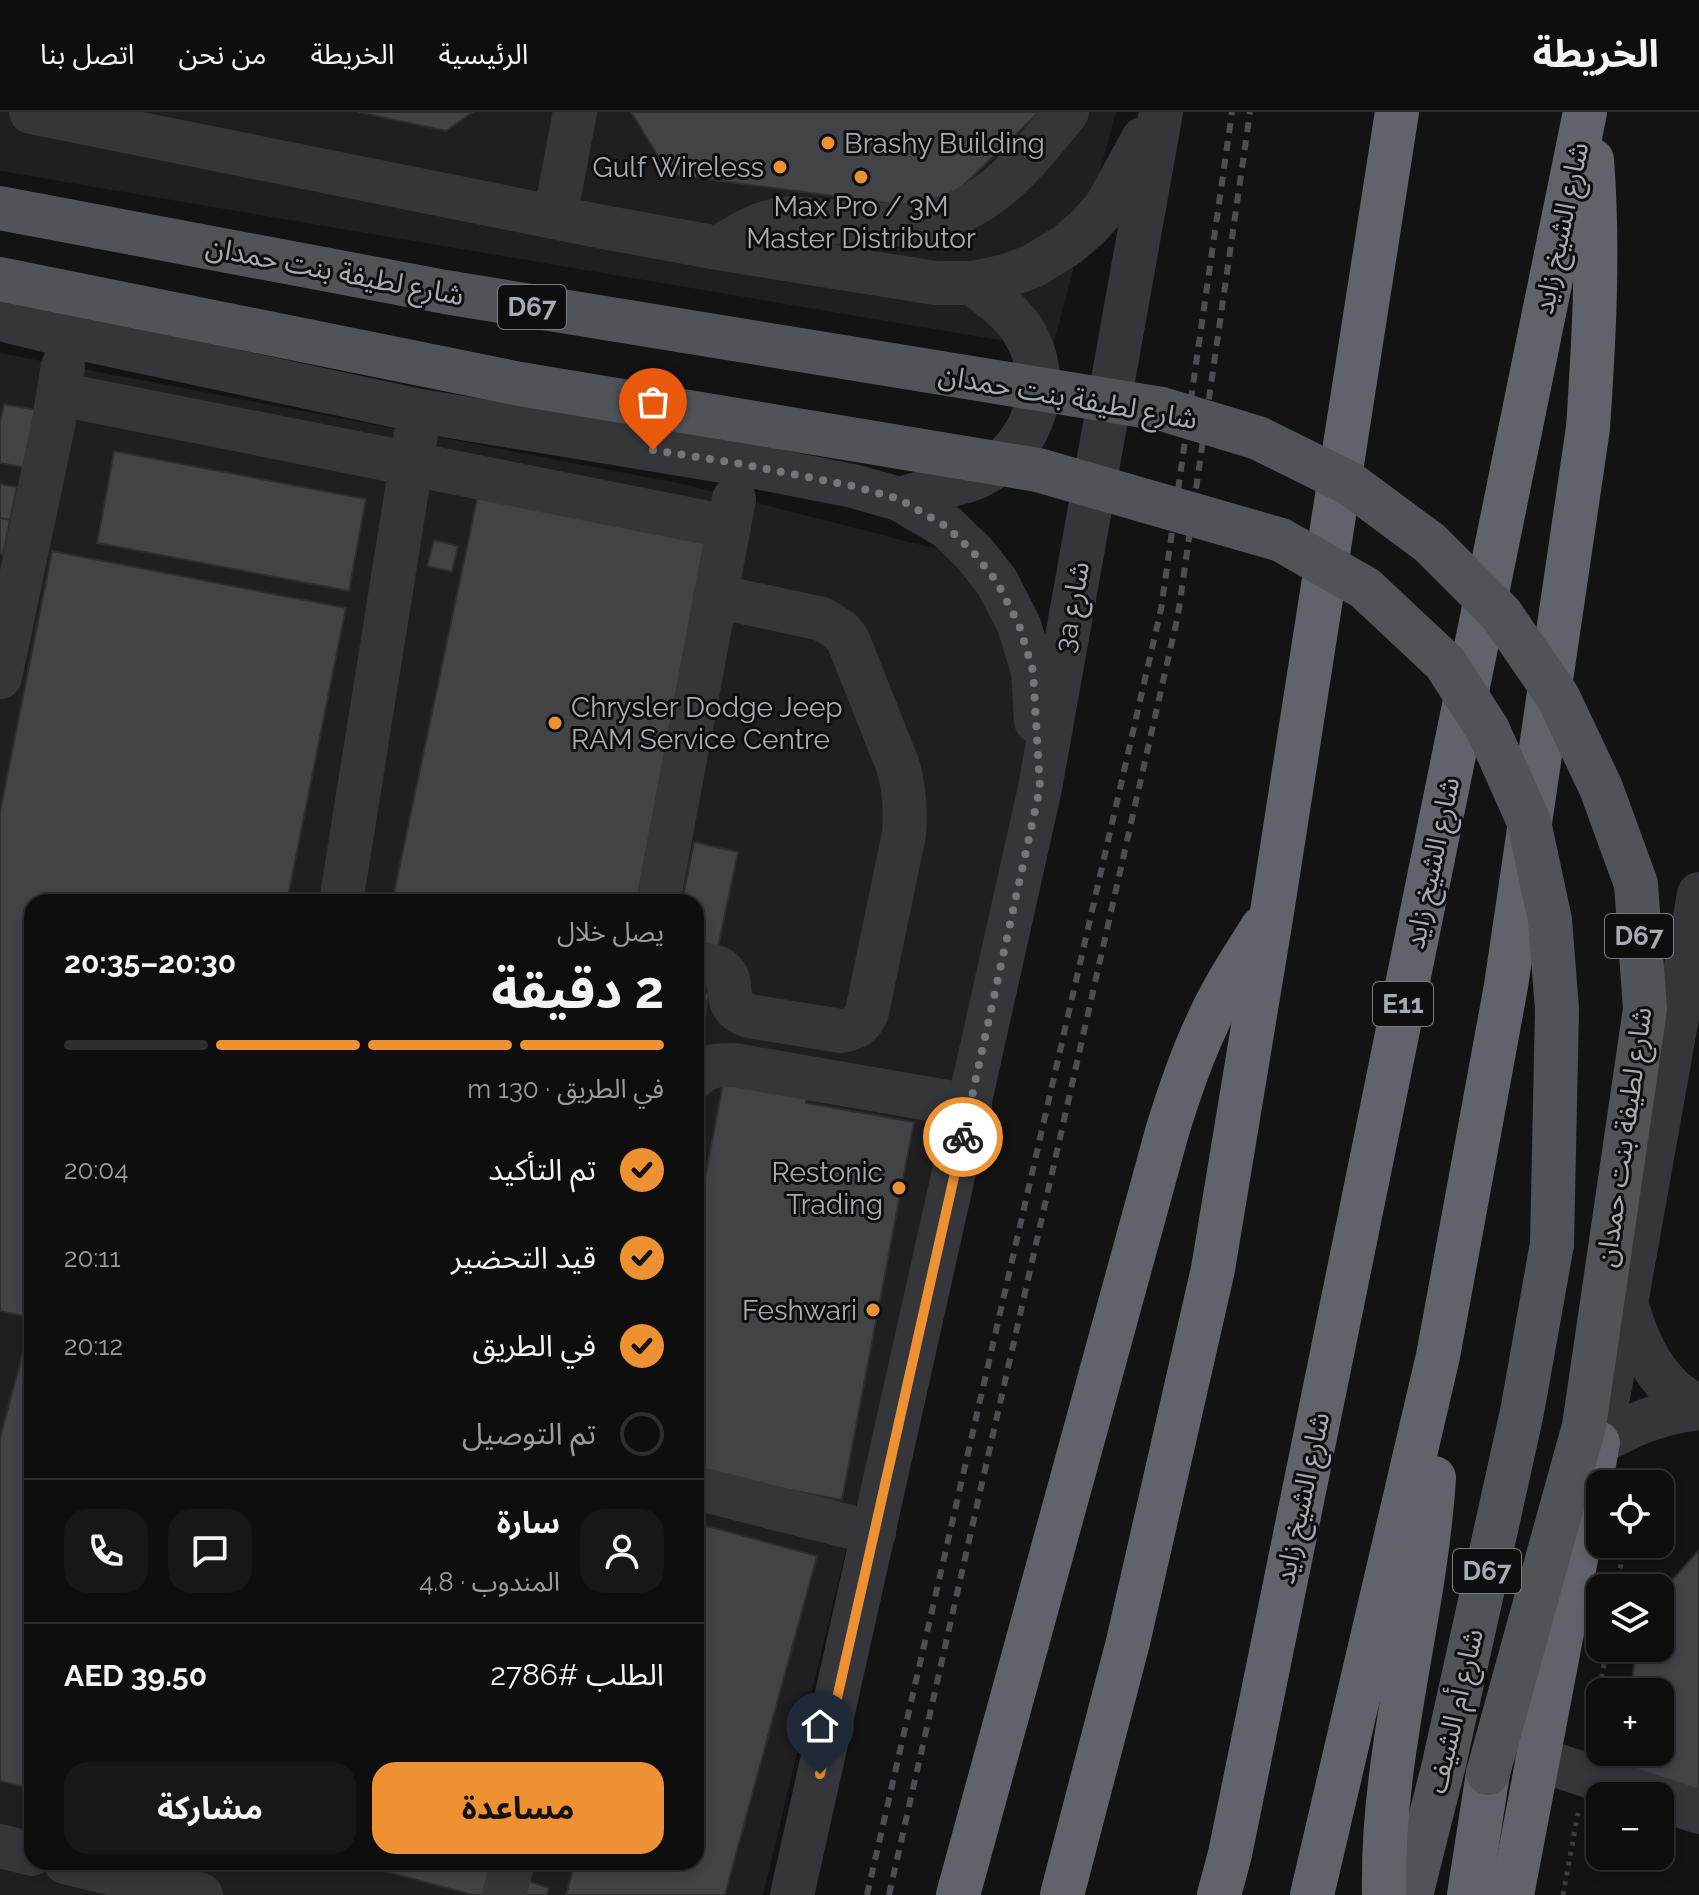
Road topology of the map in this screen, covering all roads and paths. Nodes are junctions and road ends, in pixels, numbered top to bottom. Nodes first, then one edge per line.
1 (31, 112) edge
2 (575, 112) edge
3 (1067, 112) edge
4 (1159, 112) edge
5 (1397, 112) edge
6 (1586, 112) edge
7 (0, 189) edge
8 (19, 212) edge
9 (555, 217) junction
10 (718, 248) junction
11 (973, 283) junction
12 (1, 316) edge
13 (69, 336) junction
14 (59, 394) junction
15 (420, 411) junction
16 (411, 464) junction
17 (741, 464) junction
18 (899, 499) junction
19 (729, 527) junction
20 (715, 596) junction
21 (0, 677) edge
22 (1040, 788) junction
23 (342, 894) edge
24 (659, 894) edge
25 (1699, 894) edge
26 (1272, 912) junction
27 (704, 965) edge
28 (704, 1070) edge
29 (970, 1106) junction
30 (1552, 1244) joint
31 (1626, 1303) junction
32 (1438, 1356) junction
33 (1699, 1408) edge
34 (1598, 1443) junction
35 (704, 1490) edge
36 (874, 1533) junction
37 (1537, 1759) junction
38 (1488, 1773) junction
39 (1608, 1782) edge
40 (1674, 1804) edge
41 (1699, 1812) edge
42 (0, 1846) edge
43 (24, 1852) edge
44 (108, 1870) edge
45 (511, 1870) edge
46 (201, 1895) edge
47 (504, 1895) edge
48 (792, 1895) edge
49 (958, 1895) edge
50 (1062, 1895) edge
51 (1219, 1895) edge
52 (1312, 1895) edge
53 (1384, 1895) edge
54 (1411, 1895) edge
55 (1453, 1895) edge
56 (1469, 1895) edge
57 (1512, 1895) edge

1 - 9 street
2 - 9 street
3 - 10 street
4 - 11 street
4 - 22 street, 3a شارع
5 - 26 highway
6 - 32 highway
6 - 51 highway, شارع الشيخ زايد / E11
7 - 8 main road
8 - 38 main road, شارع لطيفة بنت حمدان / D67, bridge
9 - 10 street
10 - 11 street
11 - 18 street
12 - 13 street, شارع لطيفة بنت حمدان / D67
12 - 30 main road, شارع لطيفة بنت حمدان / D67, bridge
13 - 14 street
13 - 15 street, شارع لطيفة بنت حمدان / D67
14 - 16 street
14 - 21 street
15 - 16 street
15 - 17 street, شارع لطيفة بنت حمدان / D67
16 - 19 street
16 - 23 street
17 - 18 street, شارع لطيفة بنت حمدان / D67
17 - 19 street
18 - 22 street, شارع لطيفة بنت حمدان / D67
19 - 20 street
20 - 24 street
20 - 27 street
22 - 29 street, 3a شارع
25 - 31 street
26 - 49 highway
26 - 50 highway
28 - 29 street
29 - 36 street, 3a شارع
30 - 54 main road, شارع أم الشيف / D67
31 - 33 street
31 - 34 street
32 - 52 highway
32 - 53 highway
33 - 34 street
34 - 37 highway
35 - 36 street
36 - 48 street, 3a شارع
37 - 39 street
37 - 57 highway
38 - 55 main road, D67
38 - 56 highway
40 - 41 street
42 - 43 street
44 - 46 street
45 - 47 street

